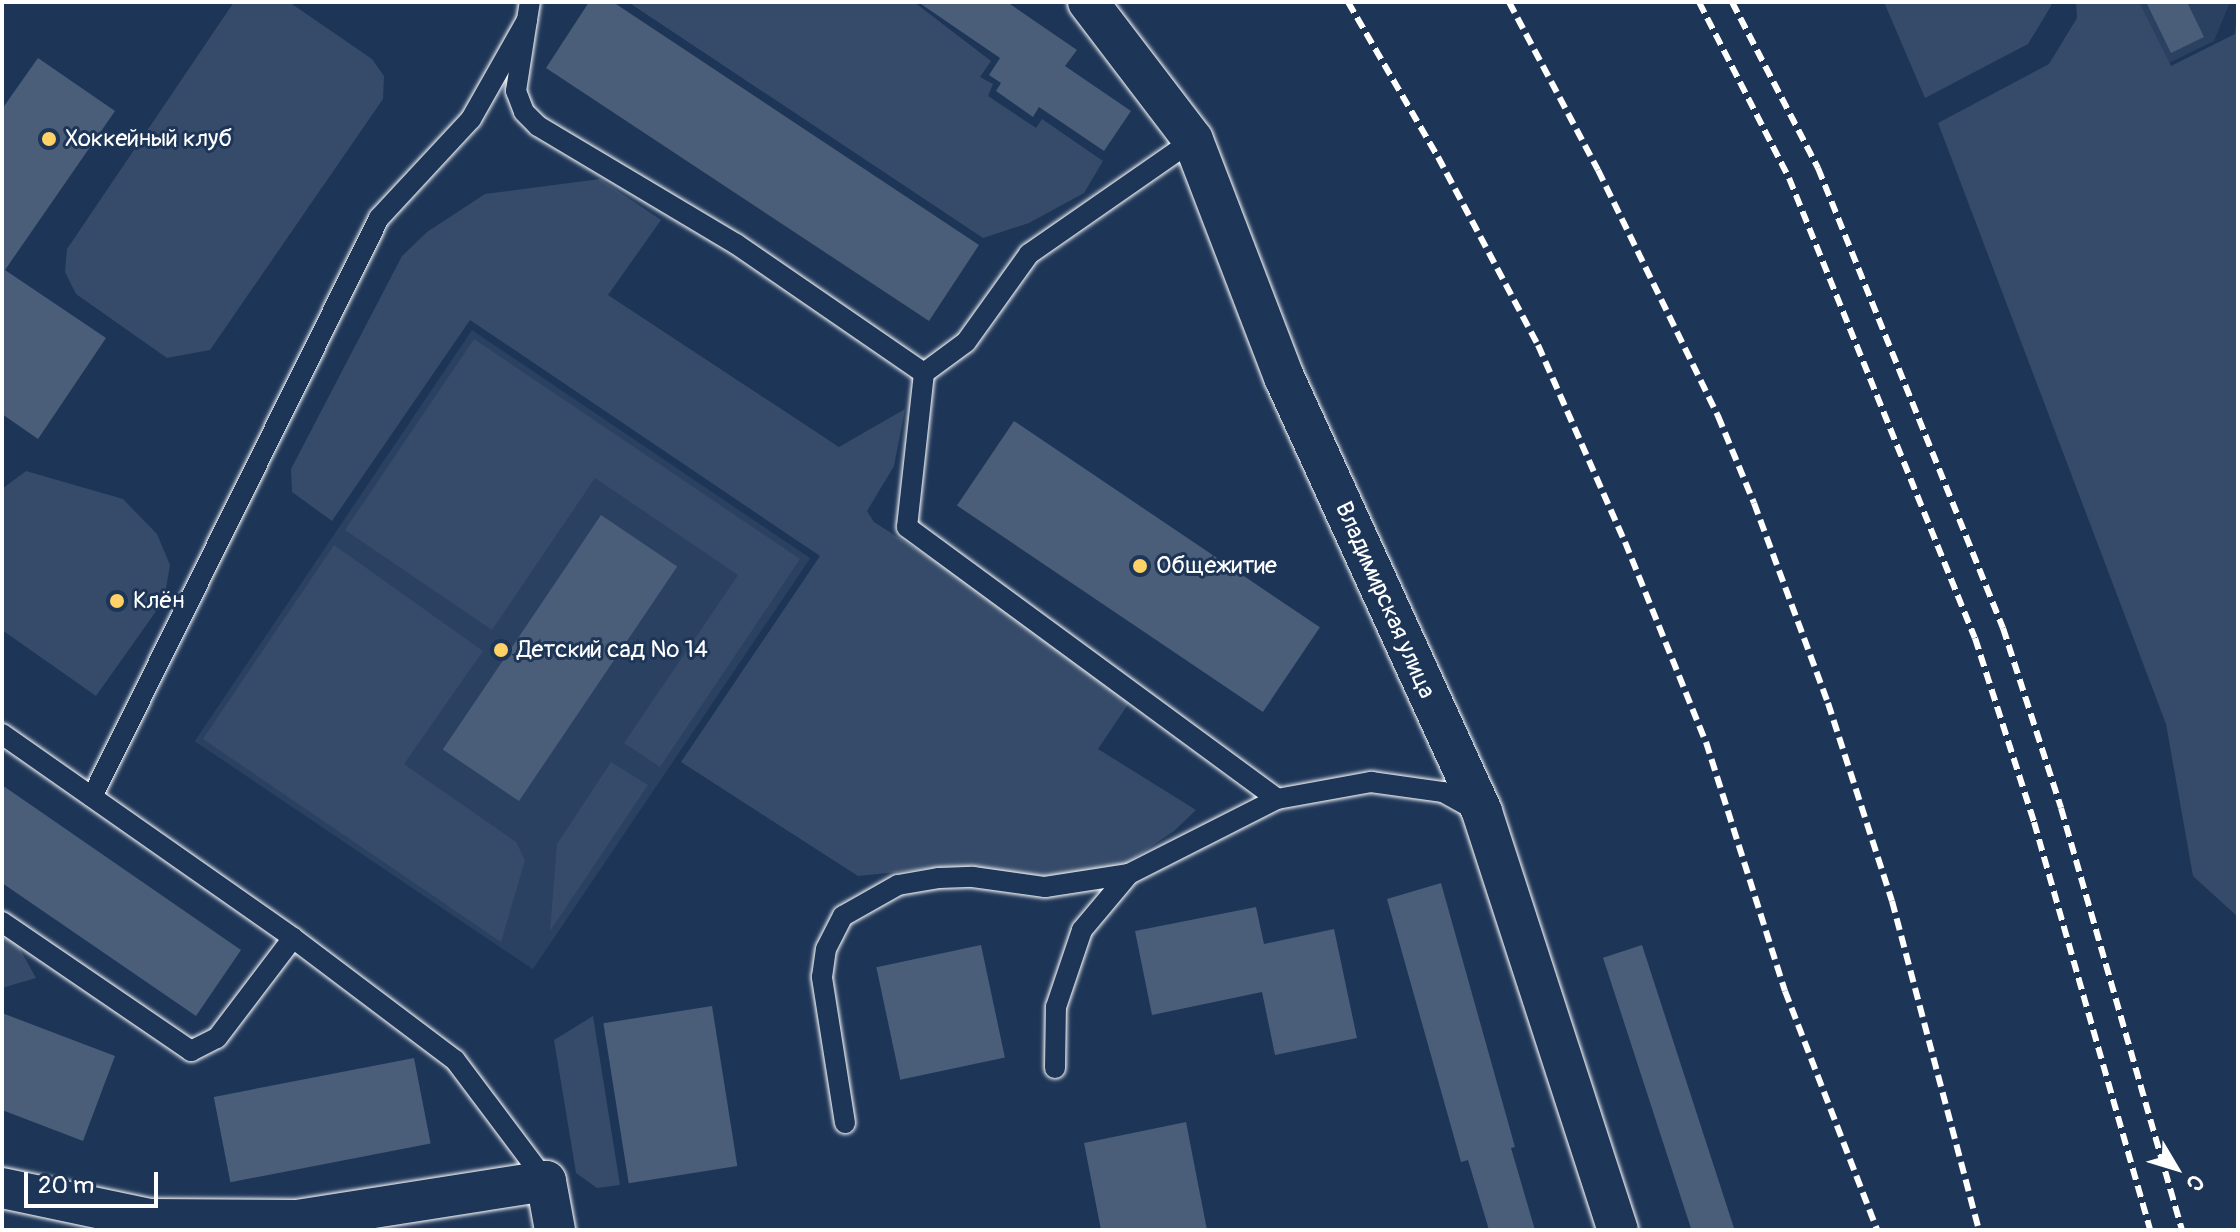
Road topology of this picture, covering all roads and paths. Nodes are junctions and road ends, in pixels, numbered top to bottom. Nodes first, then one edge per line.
1 (1088, 2) edge
2 (528, 11) edge
3 (1193, 140) junction
4 (924, 373) junction
5 (2, 734) edge
6 (92, 797) junction
7 (1277, 799) junction
8 (1482, 812) junction
9 (1129, 874) junction
10 (2, 922) edge
11 (293, 938) junction
12 (1055, 1068) dead end
13 (845, 1123) dead end
14 (546, 1181) junction
15 (2, 1188) edge
16 (555, 1230) edge
17 (1618, 1230) edge

1 - 3 street, Владимирская улица
2 - 4 lane
2 - 6 lane
3 - 4 lane
3 - 8 street, Владимирская улица
4 - 7 lane
5 - 6 lane
6 - 11 lane
7 - 8 lane
7 - 9 lane
8 - 17 street, Владимирская улица
9 - 12 lane
9 - 13 lane
10 - 11 lane
11 - 14 lane
14 - 15 street
14 - 16 street

